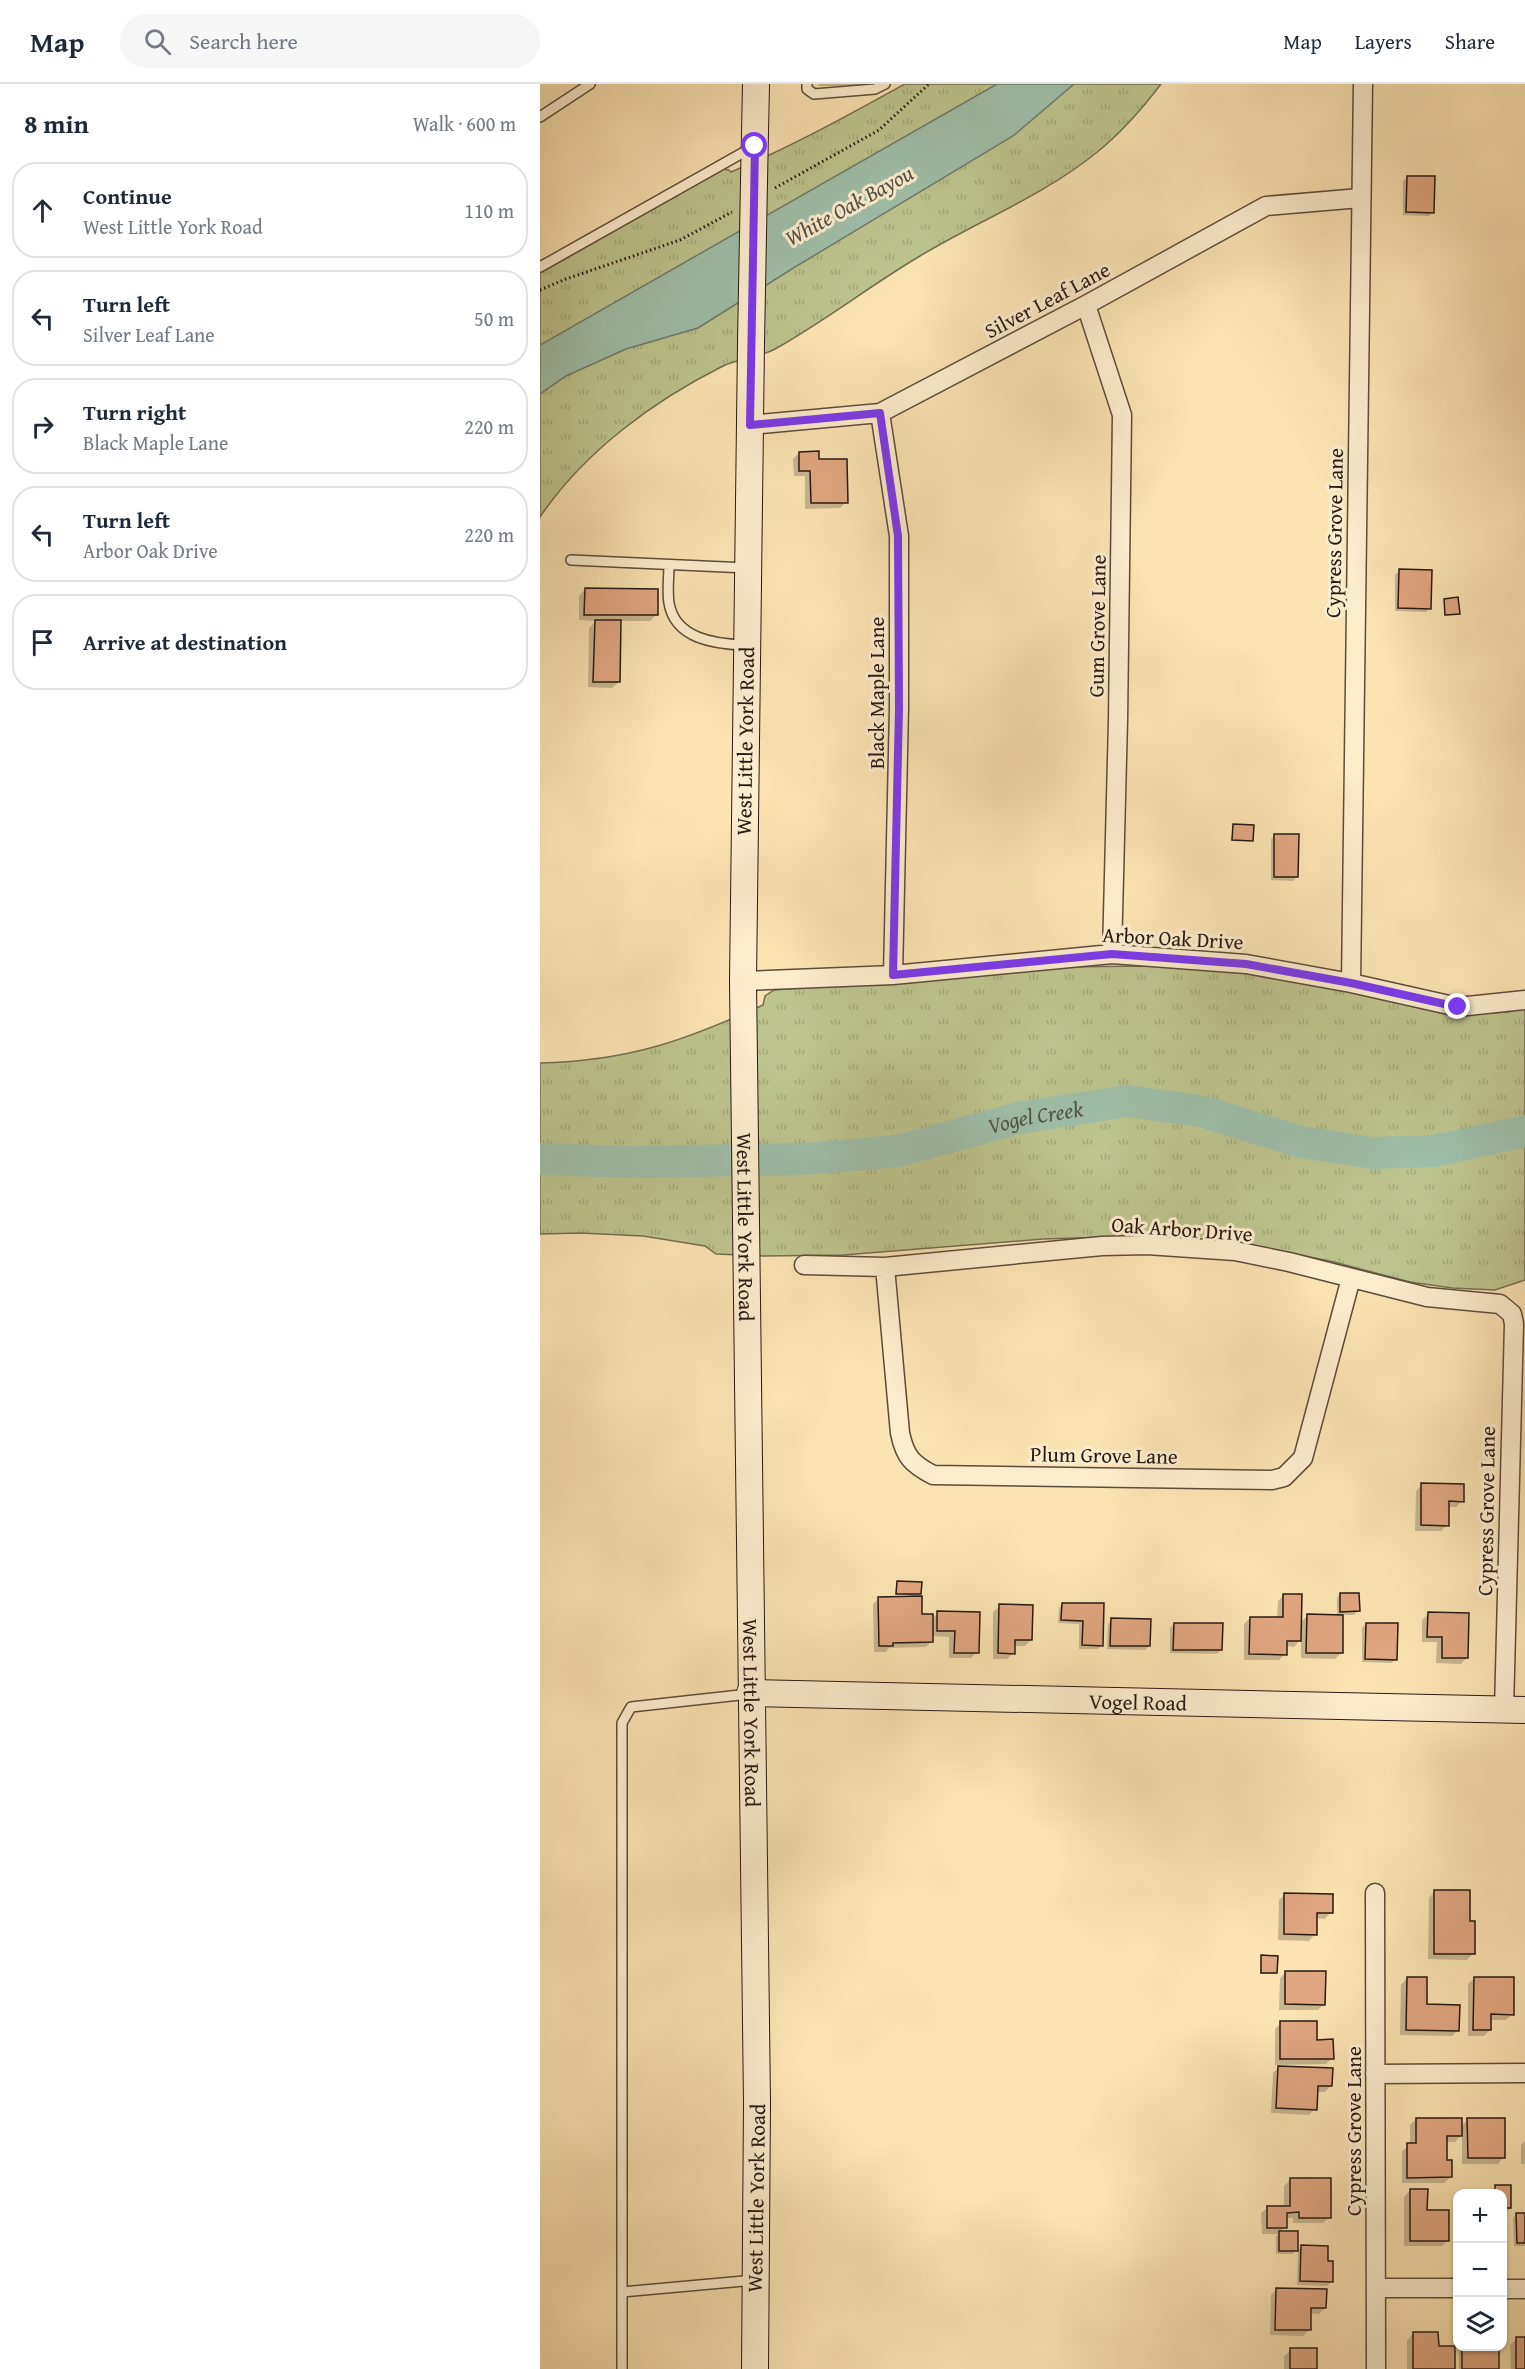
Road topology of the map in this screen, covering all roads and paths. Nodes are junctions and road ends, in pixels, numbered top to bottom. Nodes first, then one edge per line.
1 (590, 84) edge
2 (756, 84) edge
3 (807, 84) edge
4 (885, 84) edge
5 (1363, 84) edge
6 (540, 117) edge
7 (755, 146) junction
8 (1360, 198) junction
9 (540, 267) edge
10 (1086, 306) junction
11 (880, 413) junction
12 (750, 425) junction
13 (572, 560) dead end
14 (669, 565) junction
15 (747, 568) junction
16 (746, 645) junction
17 (1112, 954) junction
18 (893, 975) junction
19 (742, 981) junction
20 (1351, 983) junction
21 (1525, 1000) edge
22 (804, 1265) dead end
23 (885, 1267) junction
24 (1351, 1278) junction
25 (1512, 1314) joint
26 (750, 1694) junction
27 (1514, 1710) edge
28 (1375, 1893) dead end
29 (1525, 2073) edge
30 (1375, 2074) junction
31 (755, 2280) junction
32 (1376, 2288) junction
33 (1453, 2288) edge
34 (1507, 2289) edge
35 (1525, 2289) edge
36 (622, 2292) junction
37 (622, 2369) edge
38 (755, 2369) edge
39 (1376, 2369) edge

1 - 6 lane
2 - 7 street, West Little York Road
3 - 4 lane
5 - 8 street, Cypress Grove Lane
7 - 9 lane
7 - 12 street, West Little York Road, bridge
8 - 10 street, Silver Leaf Lane
8 - 20 street, Cypress Grove Lane
10 - 11 street, Silver Leaf Lane
10 - 17 street, Gum Grove Lane
11 - 12 street, Silver Leaf Lane
11 - 18 street, Black Maple Lane
12 - 15 street, West Little York Road
13 - 14 lane
14 - 15 lane
14 - 16 lane
15 - 16 street, West Little York Road
16 - 19 street, West Little York Road
17 - 18 street, Arbor Oak Drive
17 - 20 street, Arbor Oak Drive
18 - 19 street, Arbor Oak Drive
19 - 26 street, West Little York Road
20 - 21 street, Arbor Oak Drive
22 - 23 street, Oak Arbor Drive
23 - 24 street, Oak Arbor Drive
23 - 24 street, Plum Grove Lane
24 - 25 street, Oak Arbor Drive
25 - 27 street, Cypress Grove Lane
26 - 27 street, Vogel Road
26 - 31 street, West Little York Road
26 - 36 lane
28 - 30 street, Cypress Grove Lane
29 - 30 street
30 - 32 street, Cypress Grove Lane
31 - 36 lane
31 - 38 street, West Little York Road
32 - 33 street
32 - 39 street, Cypress Grove Lane
34 - 35 street
36 - 37 lane

